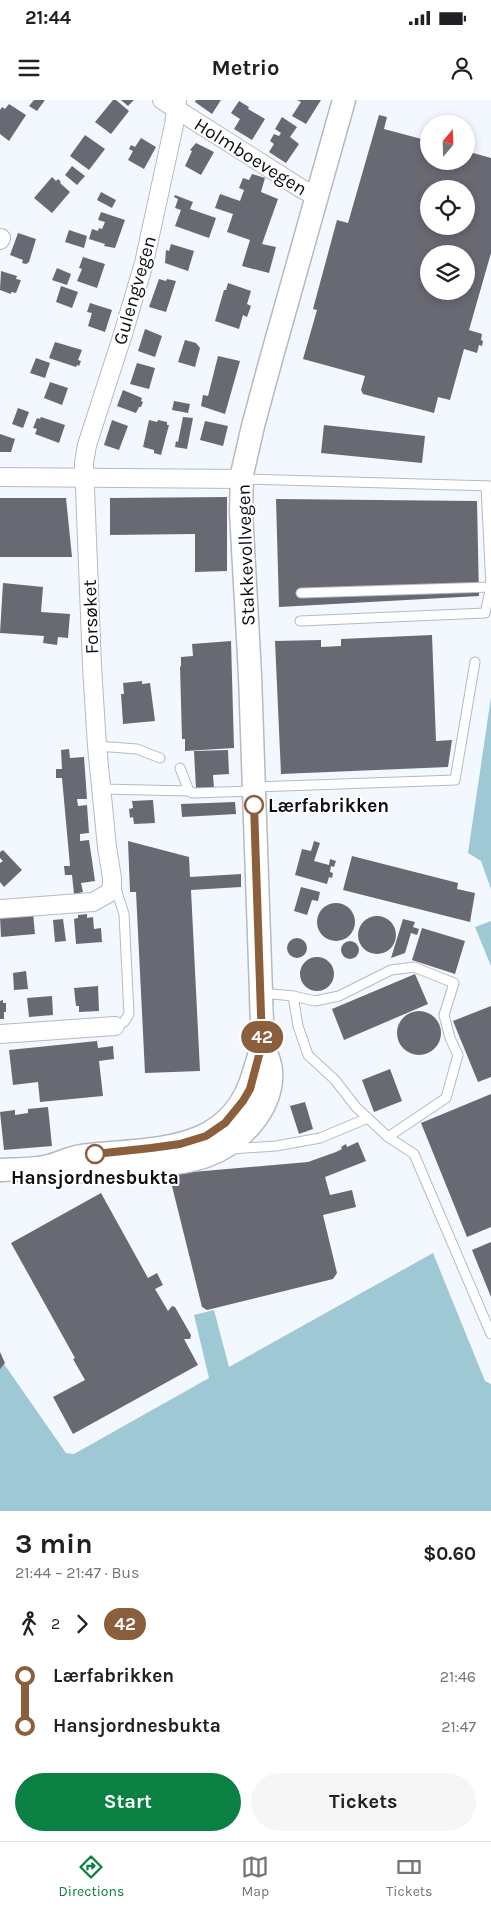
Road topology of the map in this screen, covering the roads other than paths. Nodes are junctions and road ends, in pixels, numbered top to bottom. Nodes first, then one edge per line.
1 (344, 100) edge
2 (171, 103) edge
3 (316, 196) junction
4 (0, 477) edge
5 (85, 478) junction
6 (242, 479) junction
7 (488, 486) edge
8 (491, 587) edge
9 (301, 593) dead end
10 (300, 621) dead end
11 (475, 662) dead end
12 (98, 751) junction
13 (160, 758) dead end
14 (180, 768) dead end
15 (101, 789) junction
16 (254, 789) junction
17 (189, 791) junction
18 (112, 878) junction
19 (0, 909) edge
20 (262, 993) junction
21 (292, 996) junction
22 (115, 1026) joint
23 (0, 1034) edge
24 (262, 1044) junction
25 (368, 1118) junction
26 (388, 1137) junction
27 (218, 1150) junction
28 (50, 1166) junction
29 (0, 1170) edge
30 (491, 1334) edge

1 - 3 street, Stakkevollvegen
2 - 3 street, Holmboevegen
2 - 5 street, Gulengvegen
3 - 6 street, Stakkevollvegen
4 - 5 street
5 - 6 street
5 - 12 street, Forsøket
6 - 7 lane
6 - 16 street, Stakkevollvegen
7 - 8 lane
8 - 9 lane
8 - 10 lane
11 - 16 lane
12 - 13 lane
12 - 15 street, Forsøket
14 - 17 lane
15 - 17 lane
15 - 18 street, Forsøket
16 - 17 lane
16 - 20 street, Stakkevollvegen
18 - 19 street
18 - 22 lane
20 - 21 lane
20 - 24 street, Stakkevollvegen
21 - 25 lane
21 - 26 lane
22 - 23 street
24 - 27 street
24 - 28 street
25 - 26 lane
25 - 27 lane
26 - 30 lane
27 - 28 street
28 - 29 street

